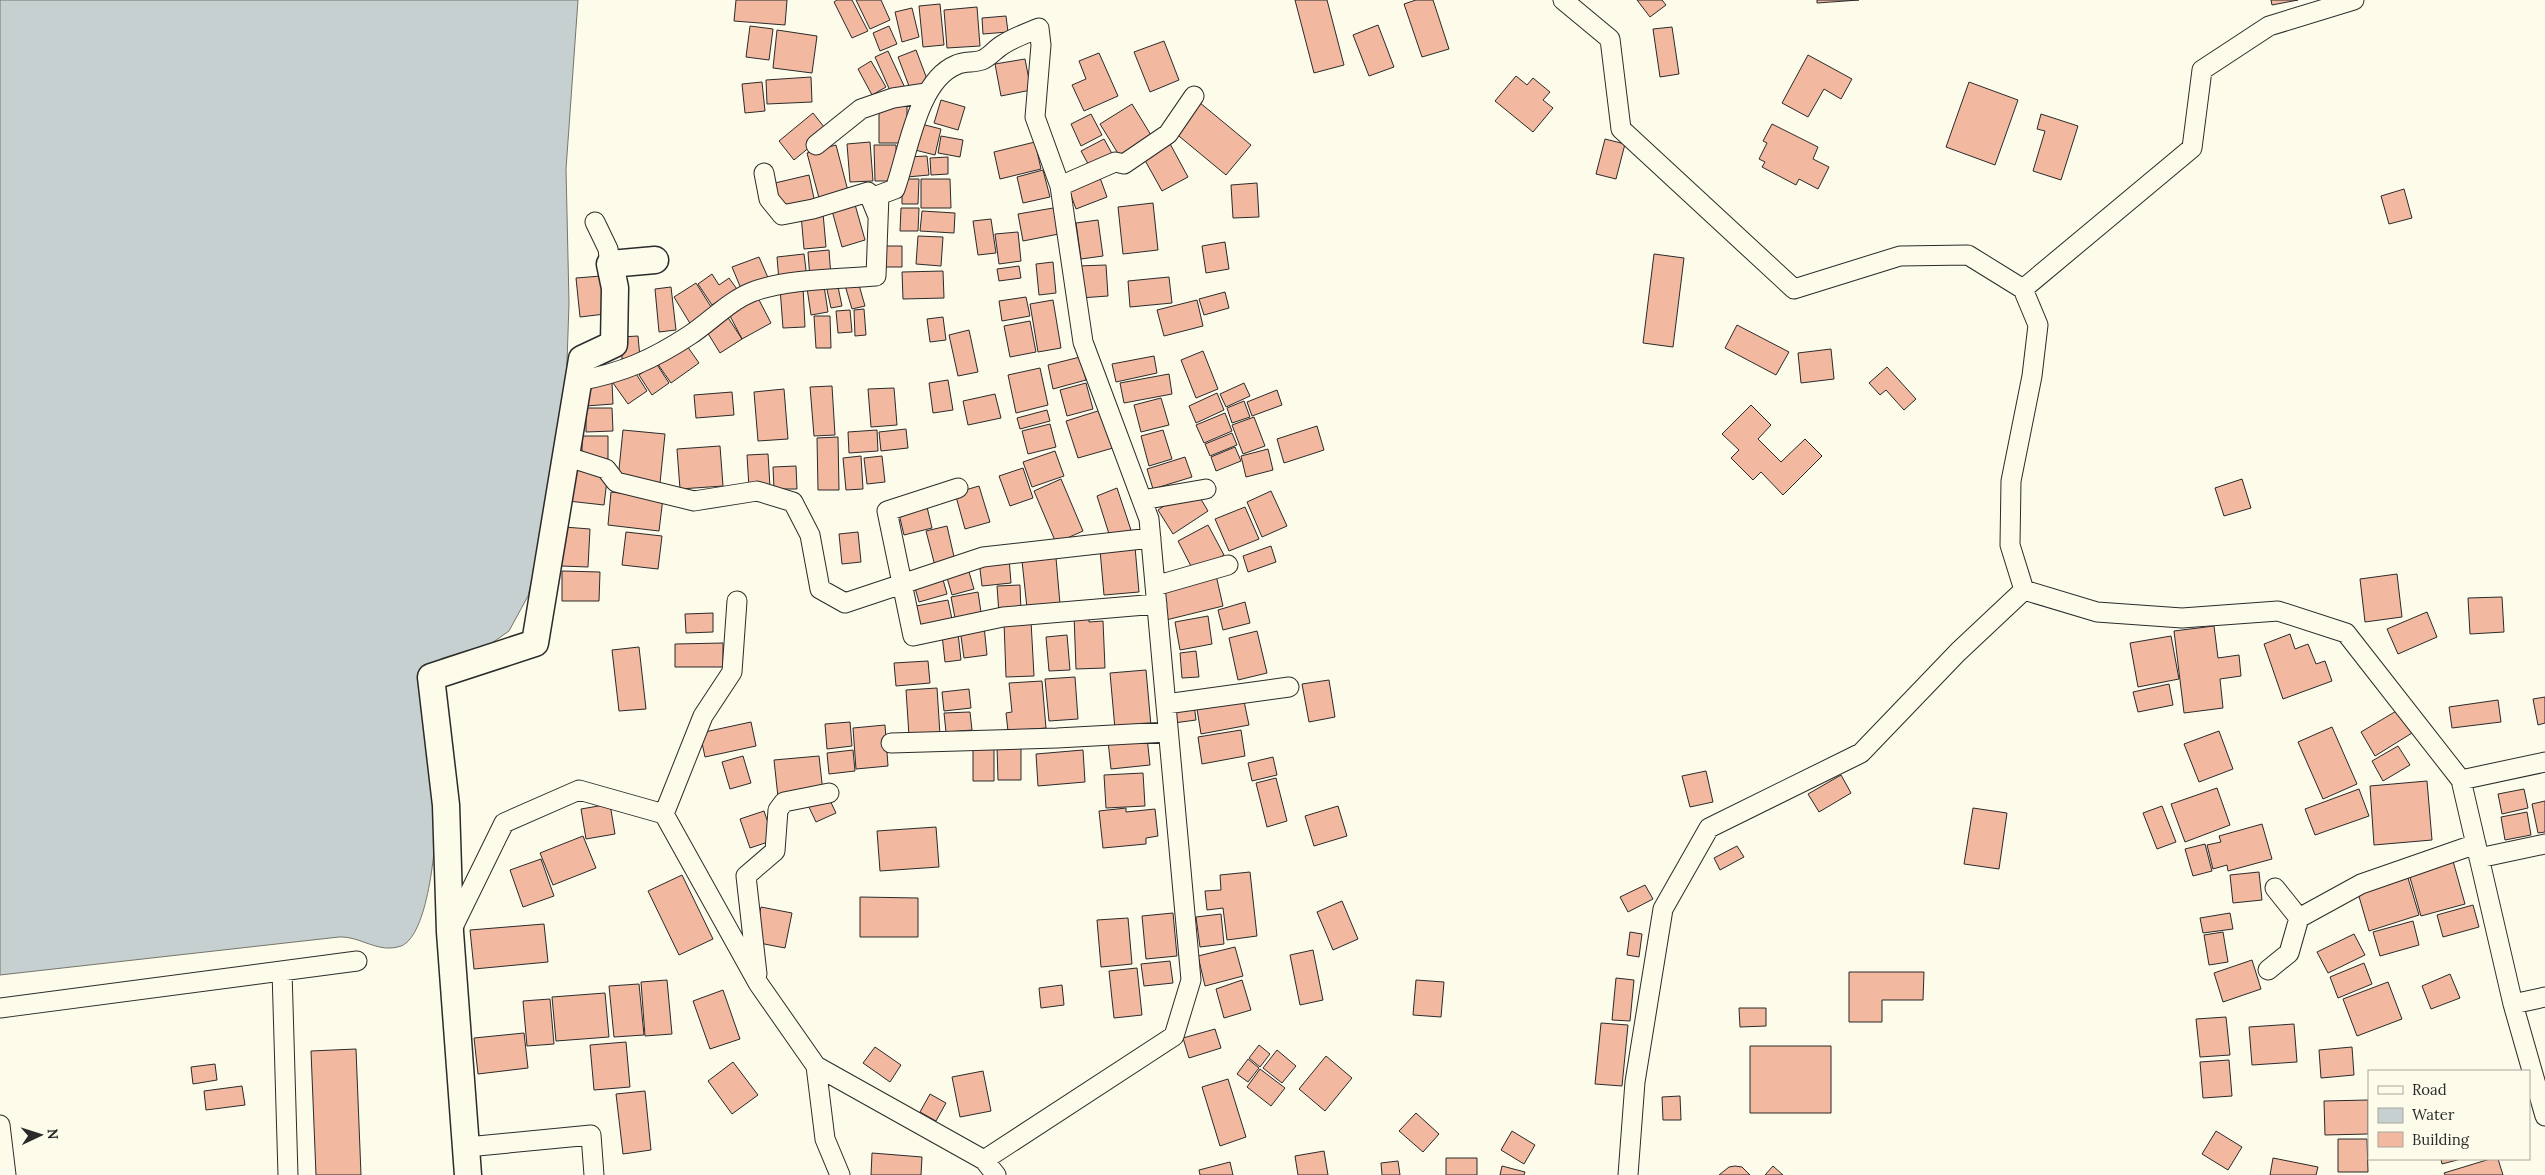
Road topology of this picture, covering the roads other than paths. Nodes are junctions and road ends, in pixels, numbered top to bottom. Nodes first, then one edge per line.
1 (1563, 0) edge
2 (2354, 0) edge
3 (926, 94) junction
4 (1194, 96) dead end
5 (816, 146) dead end
6 (764, 173) dead end
7 (1060, 186) junction
8 (877, 215) junction
9 (596, 222) dead end
10 (655, 260) dead end
11 (610, 264) junction
12 (2023, 289) junction
13 (578, 381) junction
14 (565, 456) junction
15 (958, 488) dead end
16 (1206, 489) dead end
17 (1142, 500) junction
18 (1151, 538) junction
19 (1228, 565) dead end
20 (903, 585) junction
21 (2024, 590) junction
22 (1156, 595) junction
23 (737, 601) dead end
24 (1289, 687) dead end
25 (1166, 704) junction
26 (1168, 732) junction
27 (891, 743) dead end
28 (2545, 762) edge
29 (2461, 780) junction
30 (829, 793) dead end
31 (664, 814) junction
32 (2545, 844) edge
33 (2478, 851) junction
34 (2276, 888) dead end
35 (2299, 918) junction
36 (450, 932) junction
37 (358, 961) dead end
38 (2268, 970) dead end
39 (282, 971) junction
40 (758, 982) junction
41 (2545, 997) edge
42 (2514, 1004) junction
43 (0, 1008) edge
44 (816, 1066) junction
45 (2545, 1116) edge
46 (0, 1125) edge
47 (467, 1148) junction
48 (984, 1160) junction
49 (6, 1175) edge
50 (288, 1175) edge
51 (468, 1175) edge
52 (594, 1175) edge
53 (840, 1175) edge
54 (996, 1175) edge
55 (1628, 1175) edge

1 - 12 street
2 - 12 street
3 - 5 street
3 - 7 street
3 - 8 street
4 - 7 street
6 - 8 street
7 - 17 street
8 - 13 street
9 - 11 street
10 - 11 street
11 - 13 street
12 - 21 street
13 - 14 street
14 - 20 street
14 - 36 street
15 - 20 street
16 - 17 street
17 - 18 street
18 - 20 street
18 - 22 street
19 - 22 street
20 - 22 street
21 - 29 street
21 - 55 street
22 - 25 street
23 - 31 street
24 - 25 street
25 - 26 street
26 - 27 street
26 - 48 street
28 - 29 street
29 - 33 street
30 - 40 street
31 - 36 street
31 - 40 street
32 - 33 street
33 - 35 street
33 - 42 street
34 - 35 street
35 - 38 street
36 - 47 street
37 - 39 street
39 - 43 street
39 - 50 street
40 - 44 street
41 - 42 street
42 - 45 street
44 - 48 street
44 - 53 street
46 - 49 street
47 - 51 street
47 - 52 street
48 - 54 street

